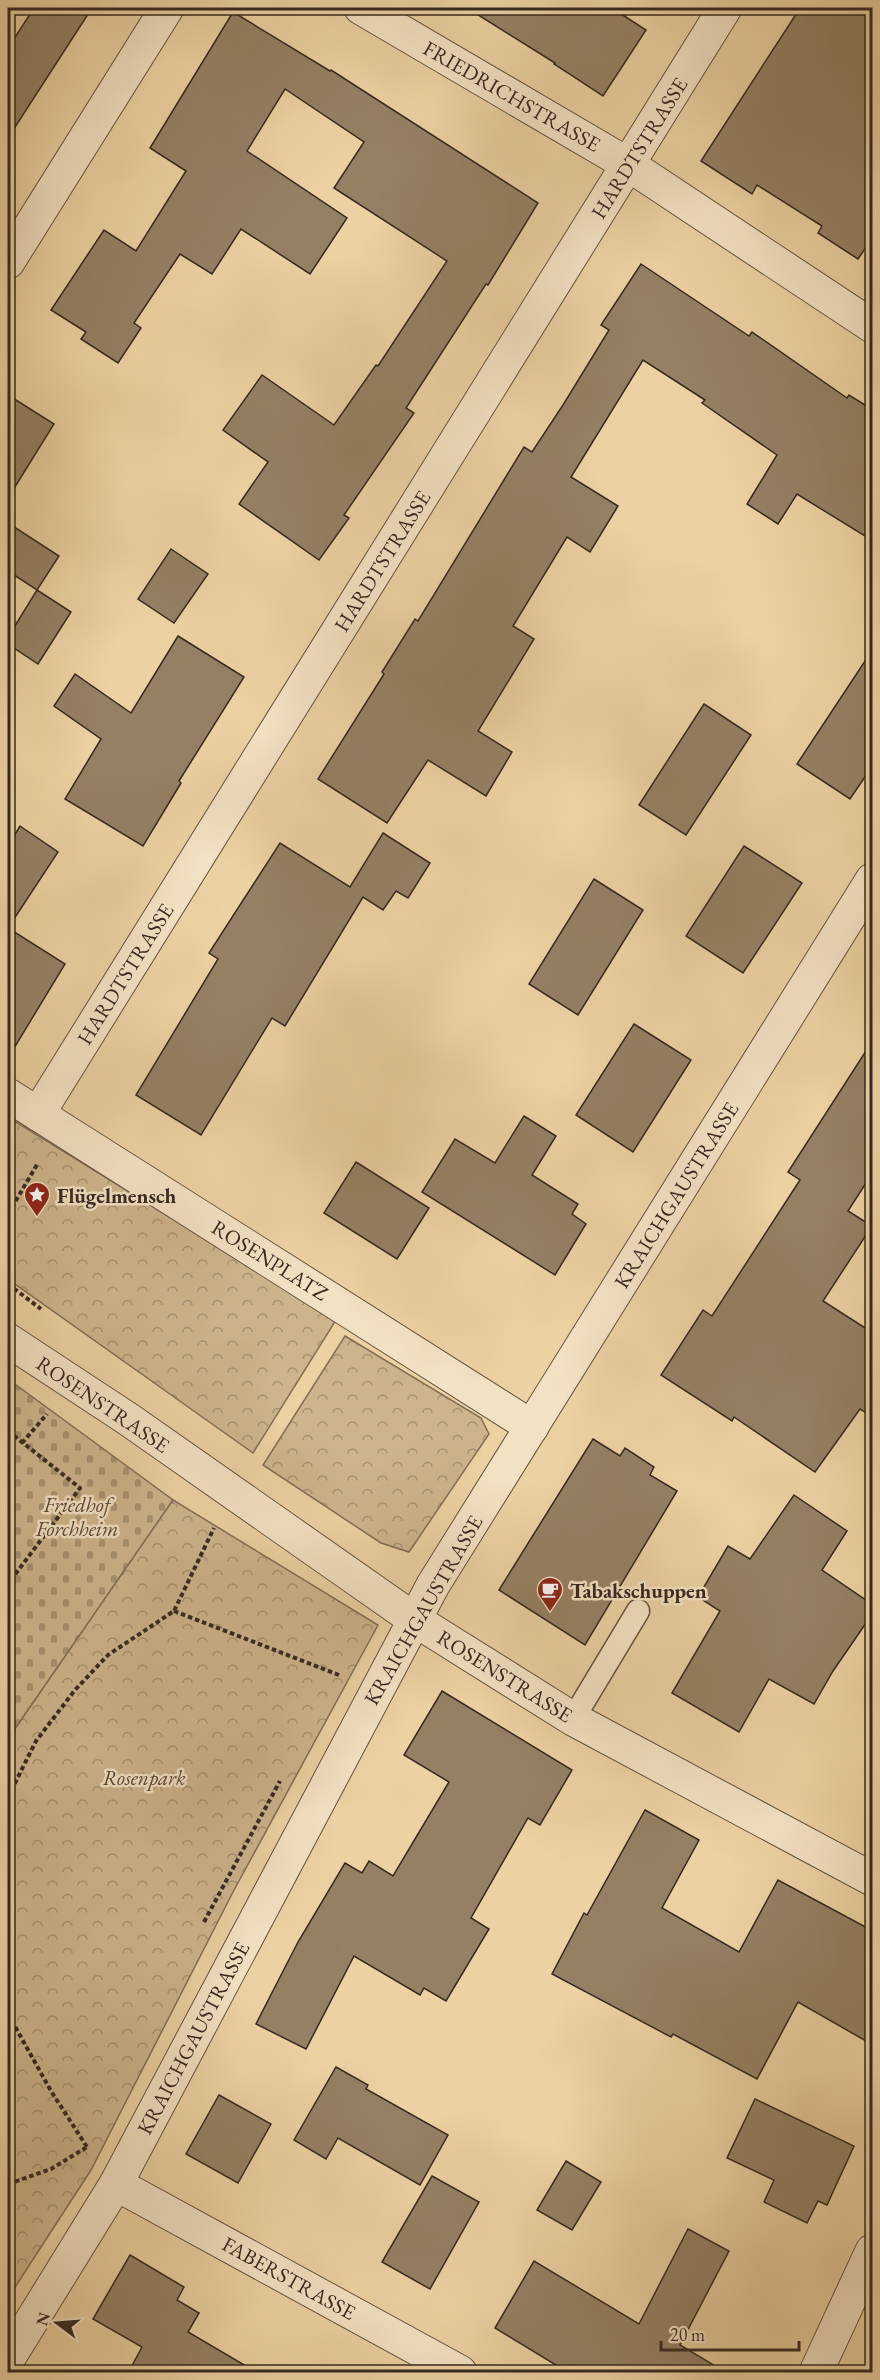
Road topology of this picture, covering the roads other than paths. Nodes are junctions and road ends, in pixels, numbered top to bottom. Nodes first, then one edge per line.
1 (167, 8) edge
2 (361, 8) edge
3 (725, 8) edge
4 (629, 165) junction
5 (13, 240) edge
6 (873, 326) edge
7 (873, 880) edge
8 (8, 1095) edge
9 (49, 1120) junction
10 (8, 1340) edge
11 (532, 1427) junction
12 (638, 1611) dead end
13 (415, 1620) junction
14 (573, 1719) junction
15 (873, 1879) edge
16 (116, 2184) junction
17 (873, 2251) edge
18 (8, 2359) edge
19 (442, 2368) edge
20 (816, 2373) edge

1 - 5 street
2 - 4 street, FRIEDRICHSTRASSE
3 - 4 street, HARDTSTRASSE
4 - 6 street, FRIEDRICHSTRASSE
4 - 9 street, HARDTSTRASSE
7 - 11 street, KRAICHGAUSTRASSE
8 - 9 street, ROSENPLATZ
9 - 11 street, ROSENPLATZ
10 - 13 street, ROSENSTRASSE
11 - 13 street, KRAICHGAUSTRASSE
12 - 14 lane
13 - 14 street, ROSENSTRASSE
13 - 16 street, KRAICHGAUSTRASSE
14 - 15 street, ROSENSTRASSE
16 - 18 street, KRAICHGAUSTRASSE
16 - 19 street, FABERSTRASSE
17 - 20 street

